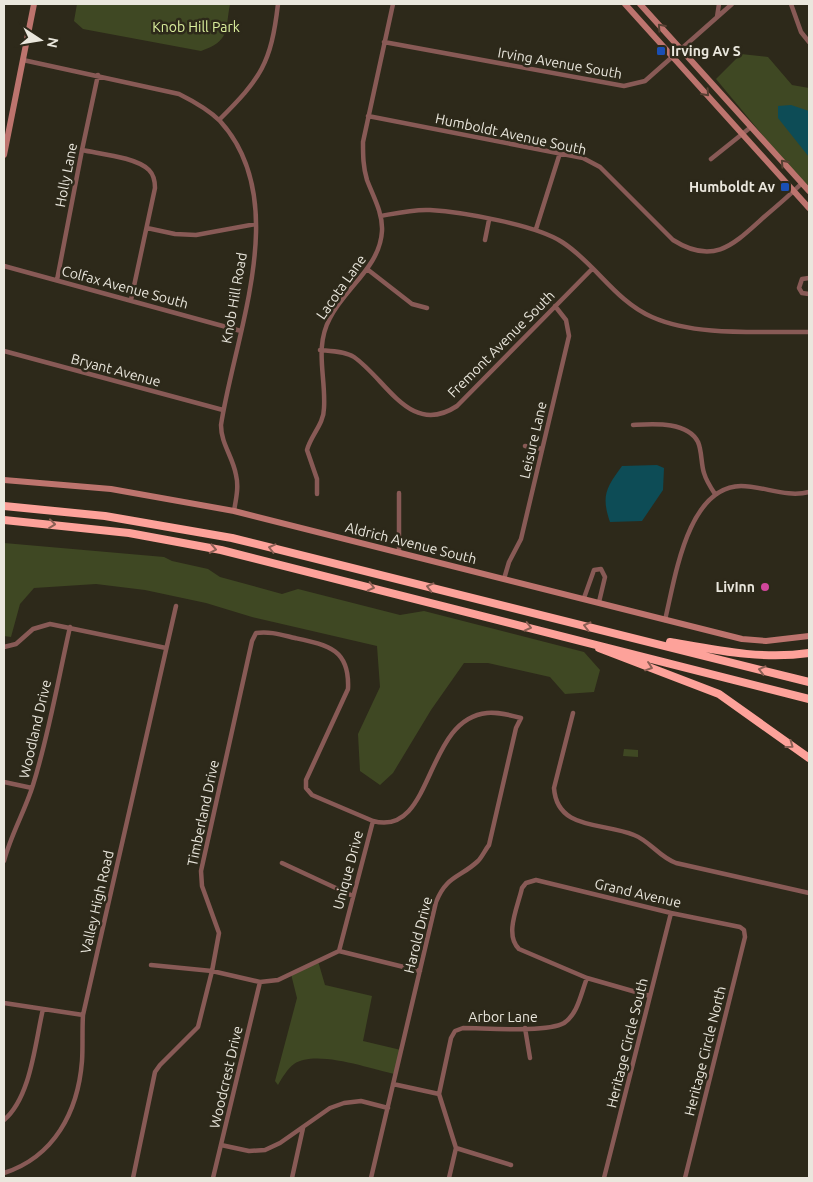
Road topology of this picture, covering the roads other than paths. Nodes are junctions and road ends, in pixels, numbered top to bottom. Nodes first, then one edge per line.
1 (34, 4) edge
2 (278, 4) edge
3 (393, 4) edge
4 (626, 4) edge
5 (640, 4) edge
6 (719, 4) edge
7 (732, 4) edge
8 (791, 4) edge
9 (717, 17) junction
10 (384, 42) junction
11 (809, 42) edge
12 (682, 50) junction
13 (673, 57) junction
14 (23, 60) junction
15 (98, 75) junction
16 (368, 116) junction
17 (219, 120) junction
18 (751, 127) junction
19 (742, 134) junction
20 (82, 150) junction
21 (560, 153) junction
22 (4, 155) edge
23 (711, 159) dead end
24 (802, 183) junction
25 (794, 190) junction
26 (809, 192) edge
27 (809, 208) edge
28 (381, 216) junction
29 (489, 220) junction
30 (256, 224) junction
31 (147, 228) junction
32 (536, 229) junction
33 (485, 240) dead end
34 (4, 266) edge
35 (367, 269) junction
36 (592, 269) junction
37 (809, 278) edge
38 (57, 280) junction
39 (809, 294) edge
40 (130, 300) junction
41 (555, 306) junction
42 (428, 308) dead end
43 (241, 331) junction
44 (809, 332) edge
45 (320, 350) junction
46 (4, 351) edge
47 (223, 410) junction
48 (633, 425) dead end
49 (525, 446) dead end
50 (542, 448) junction
51 (4, 480) edge
52 (809, 492) edge
53 (399, 493) dead end
54 (317, 494) dead end
55 (715, 494) junction
56 (4, 506) edge
57 (234, 511) junction
58 (4, 520) edge
59 (399, 553) junction
60 (504, 579) junction
61 (584, 598) junction
62 (599, 602) junction
63 (176, 606) dead end
64 (665, 620) junction
65 (70, 627) junction
66 (611, 632) junction
67 (809, 636) edge
68 (588, 642) junction
69 (4, 647) edge
70 (166, 648) junction
71 (809, 653) edge
72 (809, 682) edge
73 (809, 699) edge
74 (573, 713) dead end
75 (521, 718) joint
76 (809, 758) edge
77 (4, 782) edge
78 (32, 788) junction
79 (373, 821) junction
80 (4, 837) edge
81 (10, 838) junction
82 (4, 860) edge
83 (282, 863) dead end
84 (809, 894) edge
85 (352, 896) junction
86 (671, 913) junction
87 (744, 930) joint
88 (339, 950) junction
89 (151, 965) dead end
90 (212, 971) junction
91 (420, 971) junction
92 (586, 978) junction
93 (260, 982) junction
94 (650, 996) junction
95 (4, 1003) edge
96 (43, 1009) junction
97 (83, 1015) junction
98 (525, 1028) junction
99 (530, 1058) dead end
100 (393, 1084) junction
101 (439, 1094) junction
102 (388, 1108) junction
103 (4, 1120) edge
104 (303, 1128) junction
105 (221, 1145) junction
106 (456, 1148) junction
107 (511, 1165) dead end
108 (4, 1173) edge
109 (133, 1178) edge
110 (213, 1178) edge
111 (292, 1178) edge
112 (371, 1178) edge
113 (449, 1178) edge
114 (604, 1178) edge
115 (685, 1178) edge

1 - 14 street
2 - 17 street
3 - 10 street, Lacota Lane
4 - 13 street
12 -> 5 street
6 - 9 street
7 - 9 street, Irving Avenue South
8 - 11 street
9 - 12 street, Irving Avenue South
10 - 13 street, Irving Avenue South
10 - 16 street, Lacota Lane
12 - 13 street, Irving Avenue South
12 - 18 street
13 -> 19 street
14 - 15 street, Knob Hill Road
14 - 22 street
15 - 17 street, Knob Hill Road
15 - 20 street, Holly Lane
16 - 21 street, Humboldt Avenue South
16 - 28 street, Lacota Lane
17 - 30 street, Knob Hill Road
18 - 19 street
24 -> 18 street
19 - 23 street
19 - 25 street
20 - 31 street
20 - 38 street, Holly Lane
21 - 25 street, Humboldt Avenue South
21 - 32 street
24 - 25 street, Humboldt Avenue South
24 - 26 street
25 - 27 street
28 - 29 street
28 - 35 street, Lacota Lane
29 - 32 street
29 - 33 street
30 - 31 street
30 - 43 street, Knob Hill Road
31 - 40 street
32 - 36 street
34 - 38 street, Colfax Avenue South
35 - 42 street
35 - 45 street, Lacota Lane
36 - 41 street, Fremont Avenue South
36 - 44 street
37 - 39 street
38 - 40 street, Colfax Avenue South
40 - 43 street, Colfax Avenue South
41 - 45 street, Fremont Avenue South
41 - 50 street, Leisure Lane
43 - 47 street, Knob Hill Road
45 - 54 street, Lacota Lane
46 - 47 street, Bryant Avenue
47 - 57 street, Knob Hill Road
48 - 55 street
49 - 50 street
50 - 60 street, Leisure Lane
51 - 57 street, Aldrich Avenue South
52 - 55 street
53 - 59 street
55 - 64 street
66 -> 56 highway
57 - 59 street, Aldrich Avenue South
58 -> 68 highway
59 - 60 street, Aldrich Avenue South
60 - 61 street, Aldrich Avenue South
61 - 62 street, Aldrich Avenue South
61 - 62 street
62 - 64 street, Aldrich Avenue South
63 - 70 street, Valley High Road
64 - 67 street, Aldrich Avenue South
65 - 69 street
65 - 70 street
65 - 78 street, Woodland Drive
66 - 71 highway
72 -> 66 highway
68 - 73 highway
68 -> 76 highway
70 - 97 street, Valley High Road
74 - 84 street
75 - 79 street, Unique Drive
75 - 91 street, Harold Drive
77 - 78 street
78 - 81 street, Woodland Drive
79 - 85 street, Unique Drive
79 - 90 street, Timberland Drive
80 - 81 street
81 - 82 street, Woodland Drive
83 - 85 street
85 - 88 street, Unique Drive
86 - 87 street, Grand Avenue
86 - 92 street, Grand Avenue
86 - 94 street, Heritage Circle South
87 - 115 street, Heritage Circle North
88 - 91 street
88 - 93 street
89 - 90 street
90 - 93 street
90 - 109 street, Timberland Drive
91 - 100 street, Harold Drive
92 - 94 street
92 - 98 street, Arbor Lane
93 - 105 street, Woodcrest Drive
94 - 114 street, Heritage Circle South
95 - 96 street
96 - 97 street
96 - 103 street
97 - 108 street, Valley High Road
98 - 99 street
98 - 101 street, Arbor Lane
100 - 101 street
100 - 102 street, Harold Drive
101 - 106 street, Arbor Lane
102 - 104 street
102 - 112 street, Harold Drive
104 - 105 street
104 - 111 street
105 - 110 street, Woodcrest Drive
106 - 107 street
106 - 113 street

